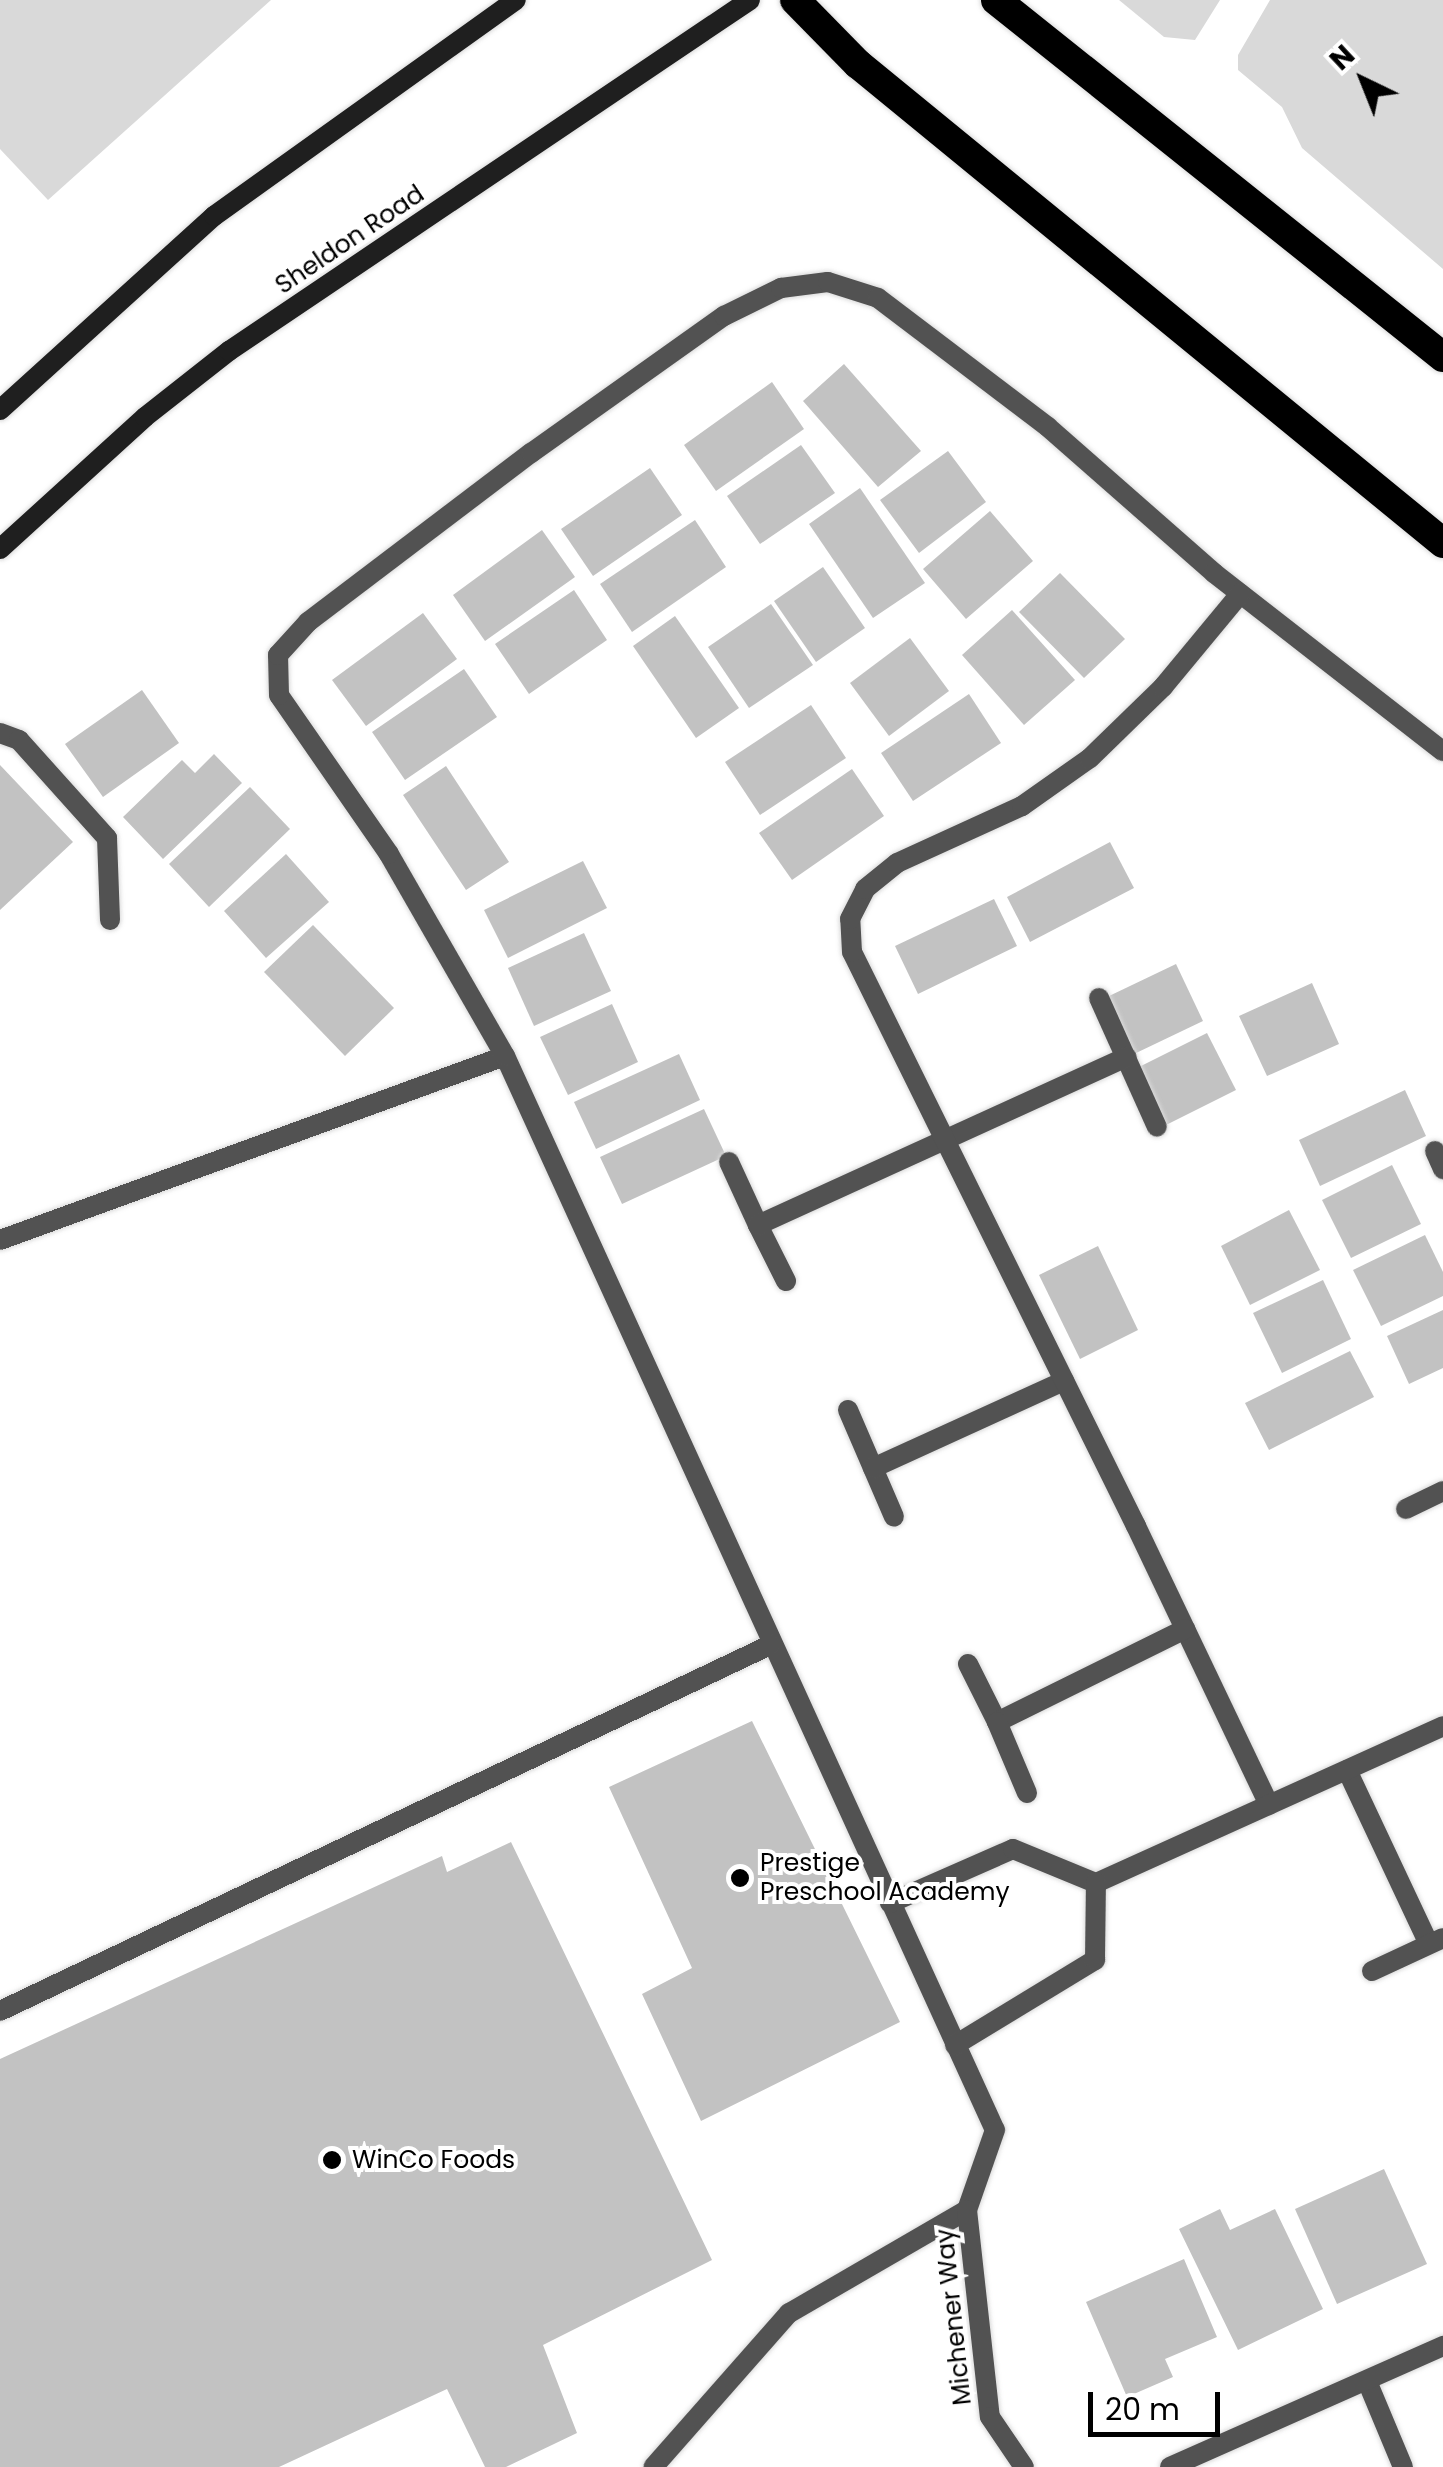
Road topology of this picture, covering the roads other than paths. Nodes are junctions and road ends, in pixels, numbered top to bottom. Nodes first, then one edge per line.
1 (516, 0) edge
2 (750, 0) edge
3 (796, 0) edge
4 (996, 0) edge
5 (1443, 357) edge
6 (17, 394) junction
7 (0, 410) edge
8 (0, 424) edge
9 (1443, 543) edge
10 (0, 549) edge
11 (1240, 594) junction
12 (0, 734) edge
13 (1443, 751) edge
14 (110, 920) dead end
15 (1099, 998) dead end
16 (505, 1056) junction
17 (1126, 1057) junction
18 (1158, 1127) dead end
19 (944, 1139) junction
20 (728, 1162) dead end
21 (758, 1225) junction
22 (0, 1240) edge
23 (786, 1281) dead end
24 (1064, 1380) junction
25 (848, 1410) dead end
26 (874, 1468) junction
27 (1443, 1492) edge
28 (1406, 1509) dead end
29 (894, 1517) dead end
30 (1185, 1628) junction
31 (770, 1645) junction
32 (968, 1664) dead end
33 (996, 1722) junction
34 (1443, 1726) edge
35 (1346, 1770) junction
36 (1027, 1793) dead end
37 (1269, 1804) junction
38 (1096, 1883) junction
39 (890, 1903) junction
40 (1436, 1941) edge
41 (1372, 1971) dead end
42 (0, 2012) edge
43 (955, 2045) junction
44 (967, 2210) junction
45 (1443, 2346) edge
46 (1366, 2381) junction
47 (653, 2467) edge
48 (1024, 2467) edge
49 (1170, 2467) edge
50 (1403, 2467) edge

1 - 6 main road
2 - 10 main road, Sheldon Road
3 - 9 highway
4 - 5 highway
6 - 7 main road
6 - 8 main road
11 - 13 street
11 - 16 street
11 - 19 street
12 - 14 street
15 - 17 street
16 - 22 street
16 - 31 street
17 - 18 street
17 - 19 street
19 - 21 street
19 - 24 street
20 - 21 street
21 - 23 street
24 - 26 street
24 - 30 street
25 - 26 street
26 - 29 street
27 - 28 street
30 - 33 street
30 - 37 street
31 - 39 street
31 - 42 street
32 - 33 street
33 - 36 street
34 - 35 street
35 - 37 street
35 - 40 street
37 - 38 street
38 - 39 street
38 - 43 street
39 - 43 street
40 - 41 street
43 - 44 street
44 - 47 street
44 - 48 street, Michener Way
45 - 46 street
46 - 49 street
46 - 50 street

